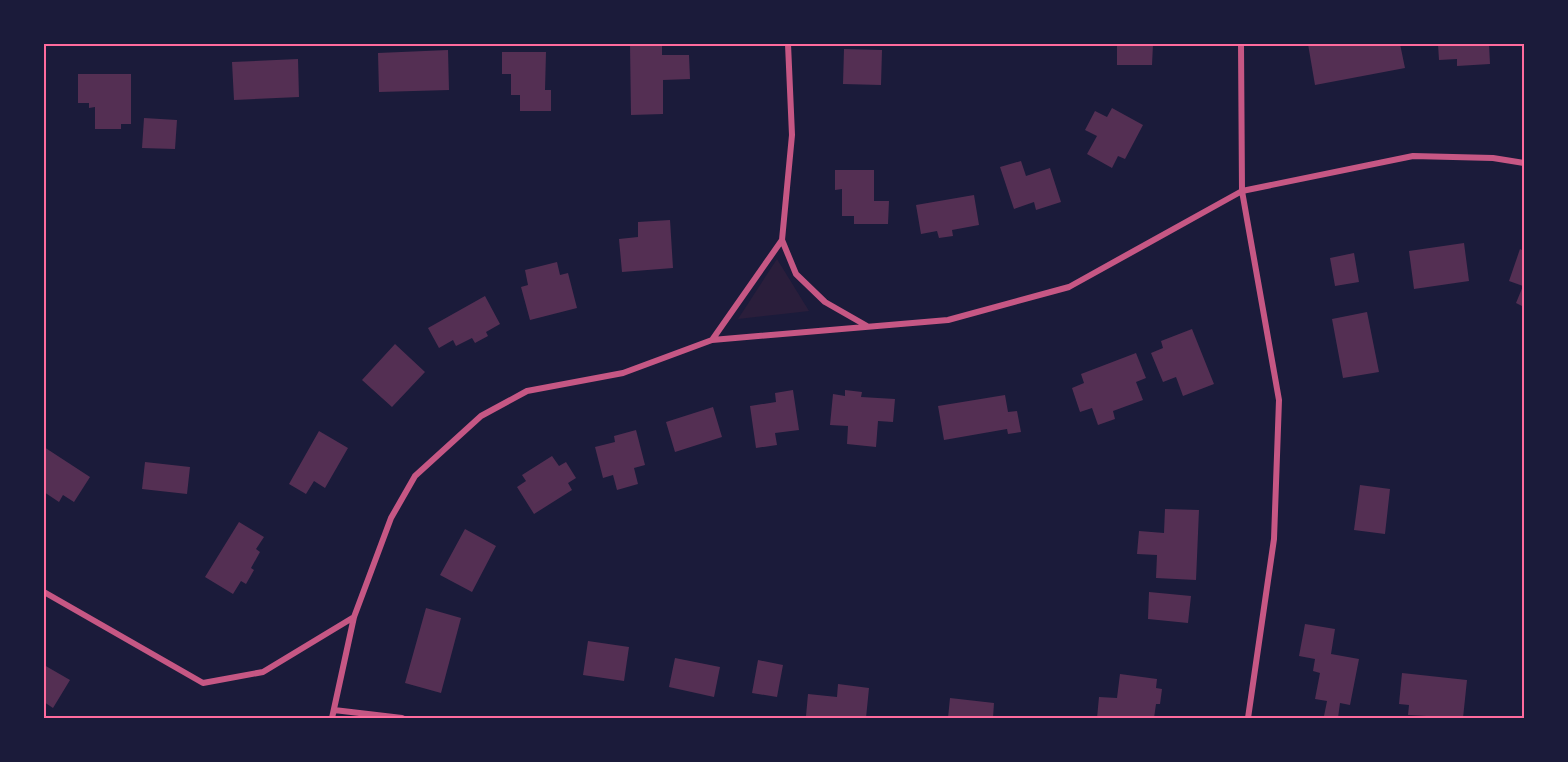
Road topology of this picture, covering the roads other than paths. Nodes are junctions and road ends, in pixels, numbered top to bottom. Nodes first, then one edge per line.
1 (788, 44) edge
2 (1241, 44) edge
3 (1524, 162) edge
4 (1242, 191) junction
5 (782, 240) junction
6 (867, 327) junction
7 (712, 340) junction
8 (44, 592) edge
9 (354, 617) junction
10 (334, 710) junction
11 (332, 718) edge
12 (402, 718) edge
13 (1248, 718) edge

1 - 5 street
2 - 4 street
3 - 4 street
4 - 6 street
4 - 13 street
5 - 6 street
5 - 7 street
6 - 7 street
7 - 9 street
8 - 9 street
9 - 10 street
10 - 11 street
10 - 12 street

